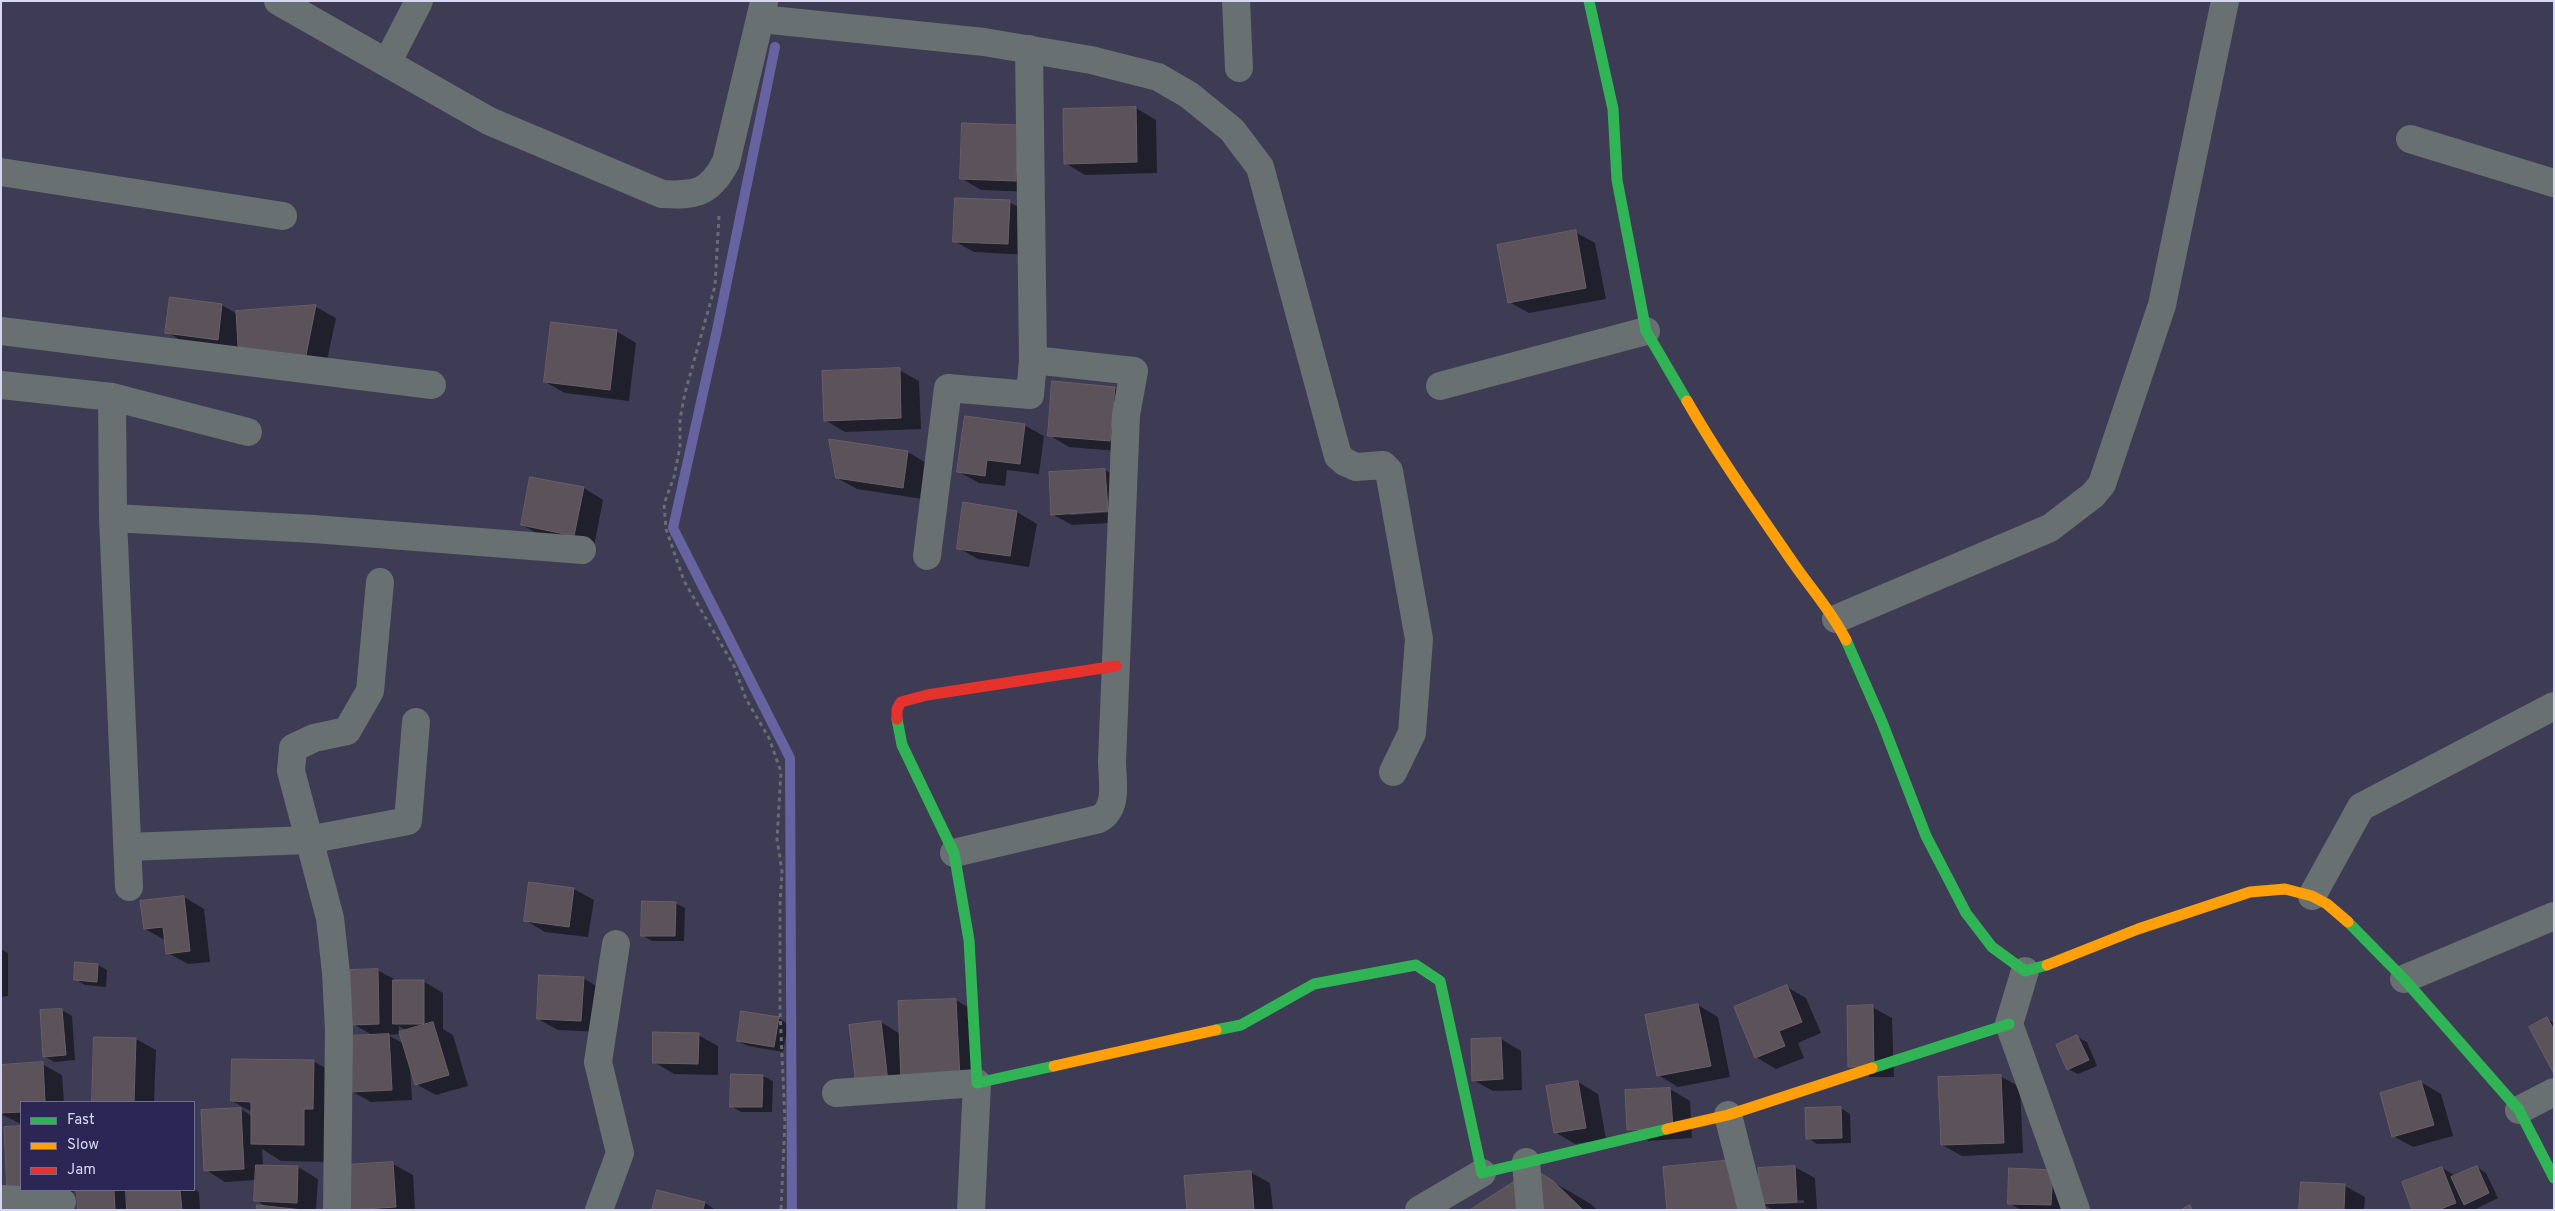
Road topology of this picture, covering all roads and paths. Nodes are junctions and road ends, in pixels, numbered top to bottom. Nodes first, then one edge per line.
1 (278, 1) edge
2 (419, 1) edge
3 (1236, 1) edge
4 (1589, 1) edge
5 (2224, 1) edge
6 (763, 10) edge
7 (1029, 49) junction
8 (387, 63) junction
9 (1239, 68) dead end
10 (2410, 139) dead end
11 (723, 169) junction
12 (1, 172) edge
13 (2554, 183) edge
14 (283, 216) dead end
15 (1, 331) edge
16 (1646, 331) junction
17 (1033, 360) junction
18 (1, 385) edge
19 (432, 385) dead end
20 (1440, 386) dead end
21 (112, 397) junction
22 (248, 432) dead end
23 (113, 518) junction
24 (582, 550) dead end
25 (927, 556) dead end
26 (380, 582) dead end
27 (1836, 619) junction
28 (1116, 666) junction
29 (2554, 706) edge
30 (416, 722) dead end
31 (1393, 772) dead end
32 (308, 840) junction
33 (128, 848) junction
34 (954, 853) junction
35 (129, 887) dead end
36 (2312, 896) junction
37 (2554, 916) edge
38 (616, 944) dead end
39 (2025, 971) junction
40 (2404, 979) junction
41 (2009, 1024) junction
42 (977, 1083) junction
43 (2554, 1092) edge
44 (836, 1093) dead end
45 (2519, 1110) junction
46 (1728, 1115) junction
47 (1526, 1162) junction
48 (1482, 1173) junction
49 (2554, 1178) edge
50 (1, 1199) edge
51 (62, 1202) dead end
52 (337, 1210) edge
53 (599, 1210) edge
54 (781, 1210) edge
55 (972, 1210) edge
56 (1419, 1210) edge
57 (1530, 1210) edge
58 (1752, 1210) edge
59 (2076, 1210) edge

1 - 8 street
2 - 8 street
3 - 9 street
4 - 16 street
5 - 27 street
6 - 7 street
6 - 11 street
7 - 17 street
7 - 31 street
8 - 11 street
10 - 13 street
11 - 54 path
12 - 14 street
15 - 19 street
16 - 20 street
16 - 27 street
17 - 25 street
17 - 28 street
18 - 21 street
21 - 22 street
21 - 23 street
23 - 24 street
23 - 33 street
26 - 32 street
27 - 39 street
28 - 34 street
28 - 34 street
29 - 36 street
30 - 32 street
32 - 33 street
32 - 52 street
33 - 35 street
34 - 42 street
36 - 39 street
36 - 40 street
37 - 40 street
38 - 53 street
39 - 41 street
40 - 45 street
41 - 46 street
41 - 59 street
42 - 44 street
42 - 48 street
42 - 55 street
43 - 45 street
45 - 49 street
46 - 47 street
46 - 58 street
47 - 48 street
47 - 57 street
48 - 56 street
50 - 51 street

